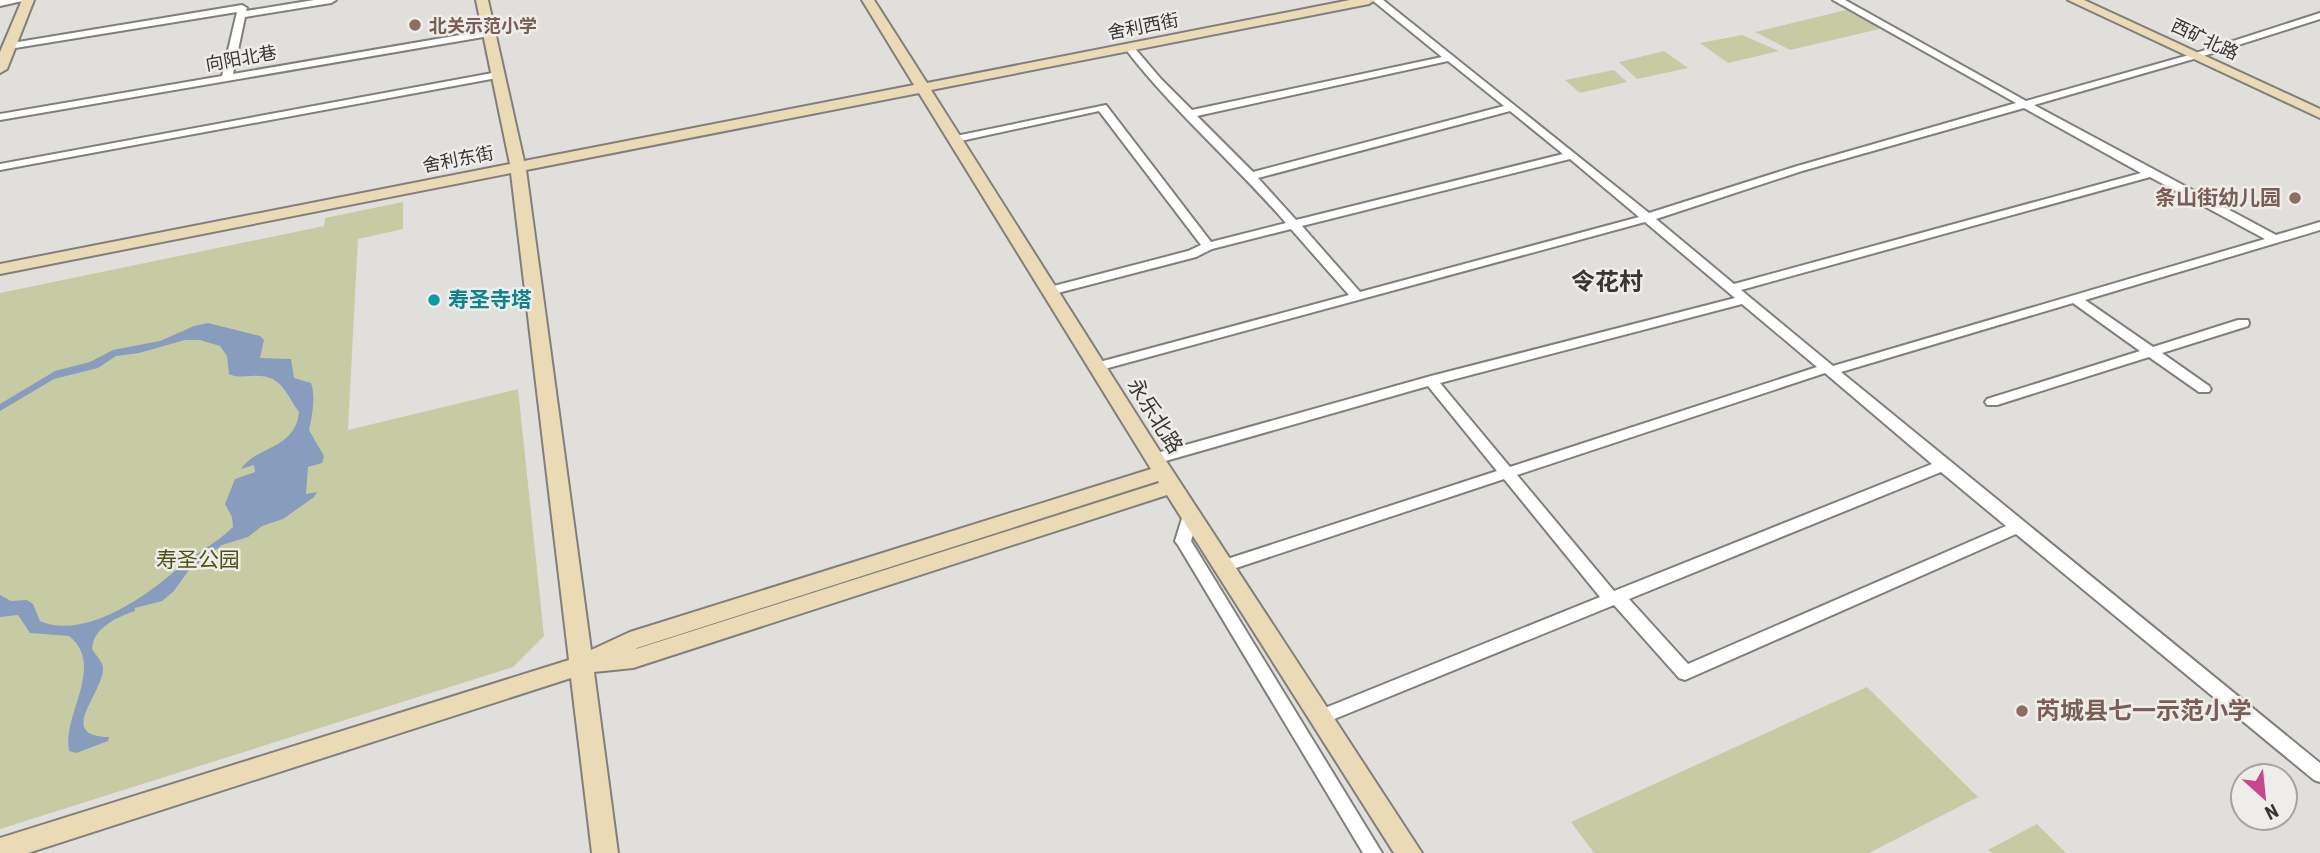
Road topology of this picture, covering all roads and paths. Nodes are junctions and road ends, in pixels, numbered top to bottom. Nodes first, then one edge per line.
1 (22, 0) edge
2 (28, 0) edge
3 (331, 0) edge
4 (481, 0) edge
5 (869, 0) edge
6 (1369, 0) edge
7 (1377, 0) edge
8 (1838, 0) edge
9 (2074, 0) edge
10 (2083, 0) edge
11 (0, 4) edge
12 (242, 8) edge
13 (2320, 16) edge
14 (489, 33) junction
15 (9, 46) junction
16 (1129, 47) junction
17 (2197, 55) junction
18 (1450, 58) junction
19 (0, 69) edge
20 (498, 75) junction
21 (227, 78) junction
22 (923, 87) junction
23 (2024, 104) junction
24 (1512, 107) junction
25 (2320, 111) edge
26 (1190, 114) junction
27 (0, 117) edge
28 (956, 139) junction
29 (1571, 155) junction
30 (0, 167) edge
31 (518, 167) junction
32 (2153, 173) junction
33 (1251, 176) junction
34 (1647, 218) junction
35 (1293, 224) junction
36 (2320, 226) edge
37 (2276, 240) junction
38 (1208, 246) junction
39 (0, 269) edge
40 (1731, 289) junction
41 (1050, 291) junction
42 (1357, 296) junction
43 (1744, 299) junction
44 (2074, 299) junction
45 (2243, 323) dead end
46 (2151, 352) junction
47 (1097, 367) junction
48 (1828, 370) junction
49 (1432, 381) junction
50 (2204, 388) dead end
51 (1992, 402) dead end
52 (1943, 465) junction
53 (1163, 473) junction
54 (1508, 473) junction
55 (1191, 515) junction
56 (2018, 527) junction
57 (1224, 566) junction
58 (1614, 598) junction
59 (582, 665) junction
60 (1321, 717) junction
61 (2320, 774) edge
62 (0, 850) edge
63 (605, 853) edge
64 (1373, 853) edge
65 (1409, 853) edge

1 - 11 street
2 - 15 street
3 - 12 street
4 - 14 street
5 - 22 street, 永乐北路
6 - 16 street, 舍利西街
7 - 18 street
8 - 23 street
9 - 17 street, 西矿北路
10 - 17 street, 西矿北路
12 - 15 street
12 - 21 street
13 - 17 street
14 - 20 street
14 - 21 street, 向阳北巷
15 - 19 street
16 - 22 street, 舍利西街
16 - 26 street
17 - 23 street
17 - 25 street, 西矿北路
18 - 24 street
18 - 26 street
20 - 30 street
20 - 31 street
21 - 27 street, 向阳北巷
22 - 28 street, 永乐北路
22 - 31 street, 舍利东街
23 - 32 street
23 - 34 street
24 - 29 street
24 - 33 street
26 - 33 street
28 - 38 street
28 - 41 street, 永乐北路
29 - 34 street
29 - 35 street
31 - 39 street, 舍利东街
31 - 59 street
32 - 37 street
32 - 40 street
33 - 35 street
34 - 40 street
34 - 42 street
35 - 38 street
35 - 42 street
36 - 37 street
37 - 44 street
38 - 41 street
40 - 43 street
41 - 47 street, 永乐北路
42 - 47 street
43 - 48 street
43 - 49 street
44 - 46 street
44 - 48 street
45 - 46 street
46 - 50 street
46 - 51 street
47 - 53 street, 永乐北路
48 - 52 street
48 - 54 street
49 - 53 street
49 - 54 street
52 - 56 street
52 - 58 street
53 - 55 street, 永乐北路
53 - 59 street
54 - 57 street
54 - 58 street
55 - 57 street, 永乐北路
55 - 64 street
56 - 58 street
56 - 61 street
57 - 60 street, 永乐北路
58 - 60 street
59 - 62 street
59 - 63 street
60 - 65 street, 永乐北路

